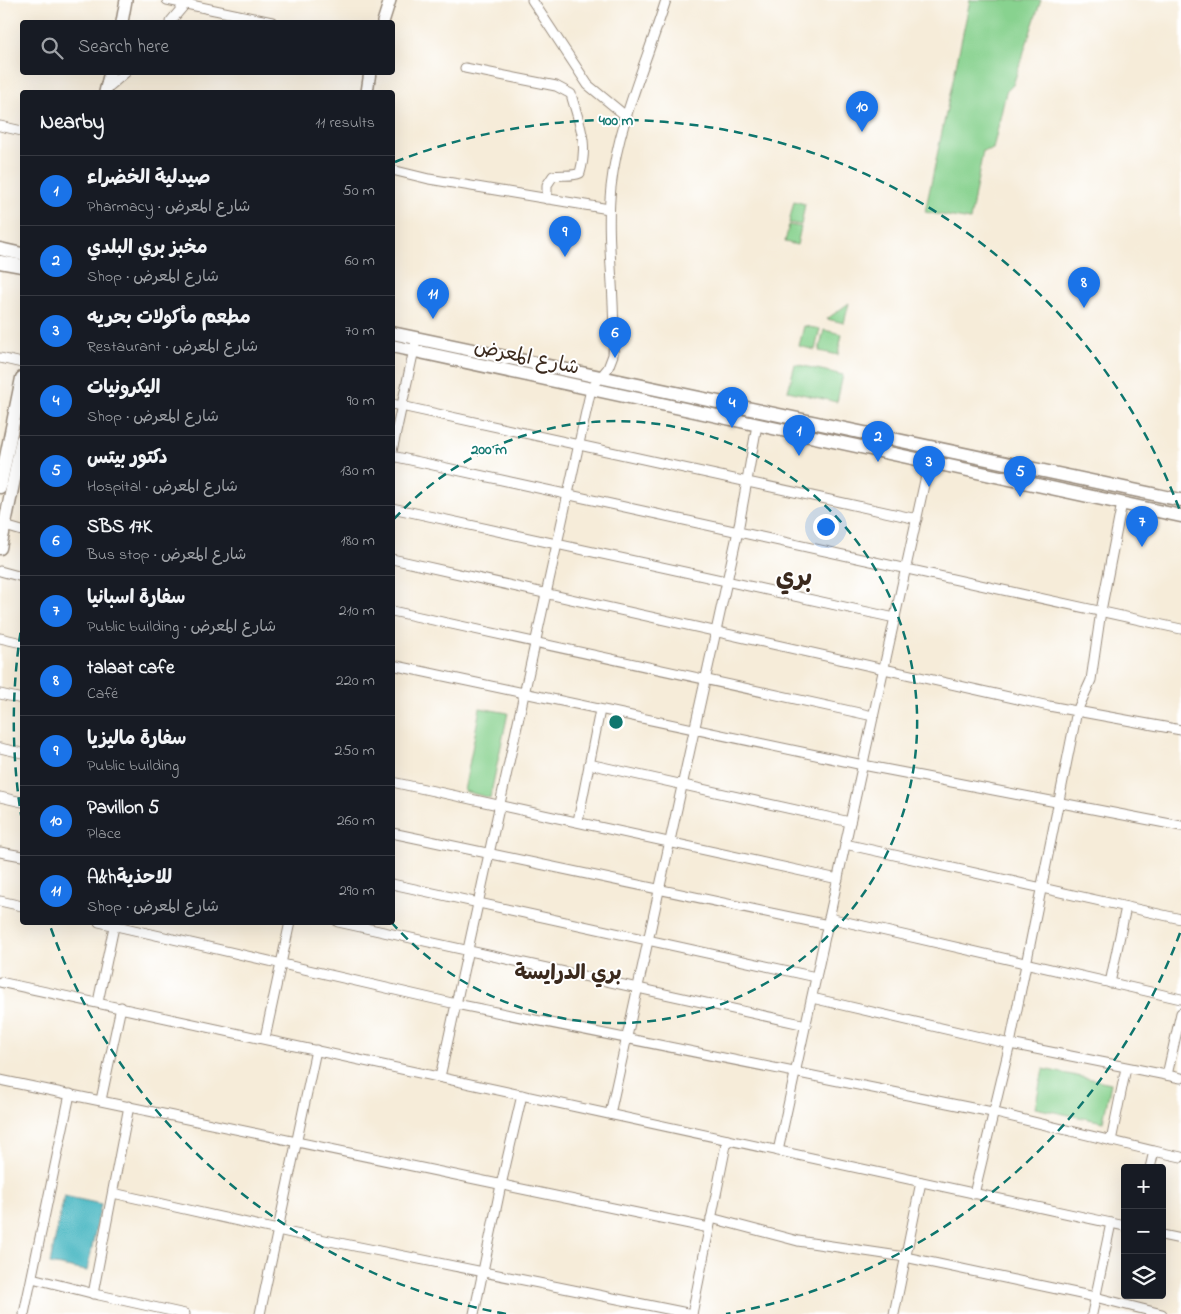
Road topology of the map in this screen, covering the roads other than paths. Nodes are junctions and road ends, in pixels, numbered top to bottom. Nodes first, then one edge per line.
1 (126, 0) edge
2 (167, 0) edge
3 (532, 0) edge
4 (666, 0) edge
5 (187, 2) edge
6 (389, 2) edge
7 (122, 20) edge
8 (172, 20) edge
9 (264, 20) edge
10 (384, 20) edge
11 (387, 20) edge
12 (465, 68) dead end
13 (109, 75) edge
14 (123, 75) edge
15 (370, 75) edge
16 (375, 75) edge
17 (105, 90) edge
18 (106, 90) edge
19 (368, 90) edge
20 (627, 117) junction
21 (0, 126) edge
22 (20, 131) edge
23 (395, 171) edge
24 (547, 199) junction
25 (610, 208) junction
26 (0, 249) edge
27 (20, 254) edge
28 (0, 262) edge
29 (20, 266) edge
30 (395, 334) edge
31 (417, 338) junction
32 (395, 347) edge
33 (414, 351) junction
34 (0, 358) edge
35 (20, 363) edge
36 (602, 377) junction
37 (20, 385) edge
38 (591, 389) junction
39 (395, 405) edge
40 (402, 406) junction
41 (769, 412) junction
42 (762, 426) junction
43 (395, 437) edge
44 (4, 443) edge
45 (579, 445) junction
46 (966, 454) junction
47 (395, 457) edge
48 (20, 460) edge
49 (929, 462) junction
50 (963, 469) junction
51 (18, 480) edge
52 (746, 482) junction
53 (0, 487) edge
54 (568, 495) junction
55 (1181, 500) edge
56 (1122, 503) junction
57 (395, 509) edge
58 (1181, 516) edge
59 (916, 519) junction
60 (5, 526) junction
61 (20, 530) edge
62 (738, 531) junction
63 (557, 545) junction
64 (0, 548) edge
65 (395, 560) edge
66 (906, 569) junction
67 (0, 571) edge
68 (20, 576) edge
69 (727, 580) junction
70 (546, 592) junction
71 (1101, 611) junction
72 (395, 612) edge
73 (895, 618) junction
74 (1181, 629) edge
75 (715, 632) junction
76 (0, 638) edge
77 (535, 642) junction
78 (20, 643) edge
79 (395, 666) edge
80 (884, 668) junction
81 (705, 679) junction
82 (524, 692) junction
83 (0, 694) edge
84 (20, 699) edge
85 (600, 710) junction
86 (1077, 711) junction
87 (873, 716) junction
88 (694, 728) junction
89 (1181, 730) edge
90 (0, 748) edge
91 (20, 753) edge
92 (589, 764) junction
93 (863, 765) junction
94 (395, 783) edge
95 (683, 786) junction
96 (0, 797) edge
97 (20, 802) edge
98 (1059, 802) junction
99 (500, 804) junction
100 (578, 820) junction
101 (850, 822) junction
102 (1181, 826) edge
103 (395, 834) edge
104 (668, 840) junction
105 (845, 844) junction
106 (0, 852) edge
107 (488, 854) junction
108 (20, 856) edge
109 (838, 879) junction
110 (395, 885) edge
111 (1041, 889) junction
112 (658, 891) junction
113 (0, 901) edge
114 (478, 902) junction
115 (20, 906) edge
116 (1126, 907) junction
117 (1181, 918) edge
118 (828, 922) junction
119 (115, 925) edge
120 (119, 925) edge
121 (289, 925) edge
122 (351, 925) edge
123 (649, 938) junction
124 (467, 951) junction
125 (1025, 963) junction
126 (281, 964) junction
127 (816, 977) junction
128 (0, 982) edge
129 (1110, 983) junction
130 (638, 988) junction
131 (812, 998) junction
132 (1181, 999) edge
133 (98, 1002) junction
134 (456, 1004) junction
135 (121, 1007) junction
136 (1181, 1013) edge
137 (806, 1025) junction
138 (265, 1038) junction
139 (626, 1040) junction
140 (1010, 1044) junction
141 (316, 1050) junction
142 (1126, 1068) junction
143 (795, 1073) junction
144 (1167, 1075) junction
145 (440, 1077) junction
146 (1181, 1078) edge
147 (0, 1080) edge
148 (70, 1094) junction
149 (522, 1095) junction
150 (101, 1100) junction
151 (129, 1106) junction
152 (992, 1112) junction
153 (610, 1114) junction
154 (727, 1140) junction
155 (295, 1141) junction
156 (1111, 1141) junction
157 (778, 1151) junction
158 (1154, 1151) junction
159 (1181, 1157) edge
160 (1151, 1164) edge
161 (921, 1182) junction
162 (501, 1184) junction
163 (113, 1193) junction
164 (974, 1194) junction
165 (711, 1218) junction
166 (1111, 1224) junction
167 (1121, 1225) edge
168 (709, 1228) junction
169 (277, 1229) junction
170 (1166, 1236) edge
171 (1181, 1239) edge
172 (905, 1257) junction
173 (484, 1270) junction
174 (32, 1278) junction
175 (93, 1294) junction
176 (1095, 1297) junction
177 (24, 1314) edge
178 (185, 1314) edge
179 (260, 1314) edge
180 (474, 1314) edge
181 (692, 1314) edge
182 (894, 1314) edge
183 (1092, 1314) edge
184 (1162, 1314) edge

1 - 7 street
2 - 5 street
3 - 20 street
4 - 20 street
5 - 8 street
5 - 9 street
6 - 10 street
6 - 11 street
12 - 24 street
13 - 17 street
14 - 18 street
15 - 19 street
16 - 19 street
20 - 25 street
21 - 22 street
23 - 24 street
24 - 25 street
25 - 36 street
26 - 27 main road
28 - 29 main road
30 - 31 main road, شارع المعرض
31 - 33 street
31 - 36 main road, شارع المعرض
32 - 33 main road, شارع المعرض
33 - 38 main road, شارع المعرض
33 - 40 street
34 - 35 street
36 - 38 street
36 - 41 main road, شارع المعرض
37 - 44 main road
38 - 42 main road, شارع المعرض
38 - 45 street
39 - 40 street
40 - 43 street
40 - 45 street
41 - 42 main road
41 - 46 main road, شارع المعرض
42 - 49 main road, شارع المعرض
42 - 52 street
44 - 53 main road
45 - 52 street
45 - 54 street
46 - 50 main road
46 - 55 main road, شارع المعرض
47 - 54 street
48 - 51 main road
49 - 50 main road, شارع المعرض
49 - 59 street
50 - 56 main road, شارع المعرض
51 - 60 main road
52 - 59 street
52 - 62 street
54 - 62 street
54 - 63 street
56 - 58 main road, شارع المعرض
56 - 71 street
57 - 63 street
59 - 66 street
60 - 61 street
60 - 64 main road
62 - 66 street
62 - 69 street
63 - 69 street
63 - 70 street
65 - 70 street
66 - 71 street
66 - 73 street
67 - 68 street
69 - 73 street
69 - 75 street
70 - 75 street
70 - 77 street
71 - 74 street
71 - 86 street
72 - 77 street
73 - 80 street
75 - 80 street
75 - 81 street
76 - 78 street
77 - 81 street
77 - 82 street
79 - 82 street
80 - 86 street
80 - 87 street
81 - 87 street
81 - 88 street
82 - 85 street
82 - 99 street
83 - 84 street
85 - 88 street
85 - 92 street
86 - 89 street
86 - 98 street
87 - 93 street
88 - 93 street
88 - 95 street
90 - 91 street
92 - 95 street
92 - 100 street
93 - 98 street
93 - 101 street
94 - 99 street
95 - 101 street
95 - 104 street
96 - 97 street
98 - 102 street
98 - 111 street
99 - 100 street
99 - 107 street
100 - 104 street
101 - 105 street
103 - 107 street
104 - 109 street
104 - 112 street
105 - 109 street
105 - 111 street
106 - 108 street
107 - 112 street
107 - 114 street
109 - 118 street
110 - 114 street
111 - 116 street
111 - 125 street
112 - 118 street
112 - 123 street
113 - 115 street
114 - 123 street
114 - 124 street
116 - 117 street
116 - 129 street
118 - 125 street
118 - 127 street
119 - 133 street
120 - 126 street
121 - 126 street
122 - 124 street
123 - 127 street
123 - 130 street
124 - 130 street
124 - 134 street
125 - 129 street
125 - 140 street
126 - 134 street
126 - 138 street
127 - 131 street
128 - 133 street
129 - 132 street
130 - 137 street
130 - 139 street
131 - 137 street
131 - 140 street
133 - 135 street
134 - 139 street
134 - 145 street
135 - 138 street
135 - 150 street
136 - 144 street
137 - 143 street
138 - 141 street
139 - 143 street
139 - 153 street
140 - 142 street
140 - 152 street
141 - 145 street
141 - 155 street
142 - 144 street
142 - 156 street
143 - 152 street
143 - 157 street
144 - 146 street
145 - 149 street
147 - 148 street
148 - 150 street
148 - 174 street
149 - 153 street
149 - 162 street
150 - 151 street
151 - 155 street
151 - 163 street
152 - 156 street
152 - 164 street
153 - 154 street
154 - 157 street
154 - 165 street
155 - 162 street
155 - 169 street
156 - 158 street
157 - 161 street
158 - 159 street
158 - 160 street
161 - 164 street
161 - 172 street
162 - 168 street
162 - 173 street
163 - 169 street
163 - 175 street
164 - 166 street
165 - 168 street
165 - 172 street
166 - 167 street
166 - 176 street
168 - 181 street
169 - 173 street
169 - 179 street
170 - 171 street
172 - 176 street
172 - 182 street
173 - 180 street
173 - 181 street
174 - 175 street
174 - 177 street
175 - 178 street
176 - 183 street
176 - 184 street

